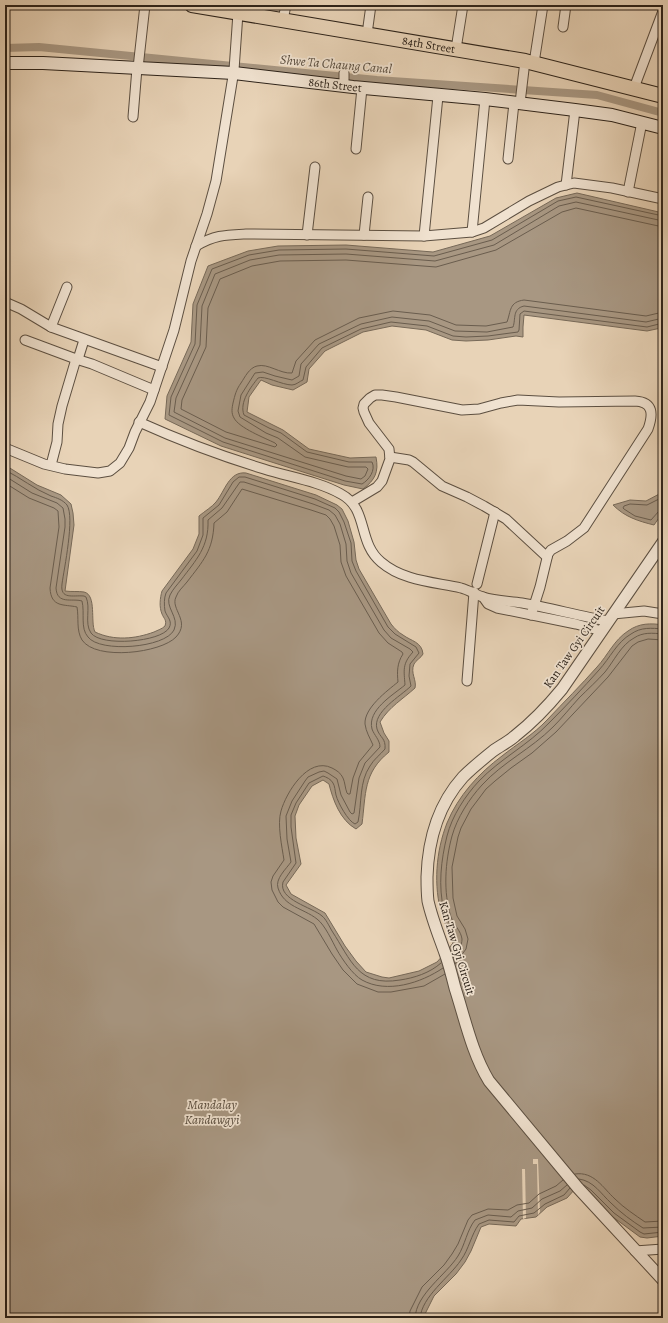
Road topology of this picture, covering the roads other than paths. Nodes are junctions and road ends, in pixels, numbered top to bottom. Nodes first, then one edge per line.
1 (145, 5) edge
2 (192, 5) edge
3 (286, 5) edge
4 (371, 5) edge
5 (463, 5) edge
6 (543, 5) edge
7 (566, 5) edge
8 (238, 9) edge
9 (663, 11) edge
10 (283, 20) junction
11 (563, 27) dead end
12 (367, 34) junction
13 (456, 49) junction
14 (530, 62) junction
15 (5, 63) edge
16 (138, 66) junction
17 (234, 71) junction
18 (362, 88) junction
19 (634, 88) junction
20 (438, 96) junction
21 (663, 96) edge
22 (519, 97) junction
23 (485, 100) junction
24 (575, 110) junction
25 (133, 117) dead end
26 (642, 122) junction
27 (663, 128) edge
28 (356, 149) dead end
29 (508, 159) dead end
30 (315, 167) dead end
31 (566, 185) junction
32 (628, 192) junction
33 (368, 197) dead end
34 (663, 199) edge
35 (472, 232) junction
36 (307, 235) junction
37 (364, 235) junction
38 (424, 236) junction
39 (196, 246) junction
40 (66, 288) dead end
41 (5, 302) edge
42 (51, 327) junction
43 (25, 340) dead end
44 (84, 340) junction
45 (76, 359) junction
46 (162, 367) junction
47 (154, 390) junction
48 (139, 422) junction
49 (5, 448) edge
50 (390, 457) junction
51 (51, 465) junction
52 (352, 502) junction
53 (495, 512) junction
54 (663, 542) edge
55 (547, 557) junction
56 (476, 588) junction
57 (483, 597) junction
58 (534, 606) junction
59 (663, 614) edge
60 (531, 615) junction
61 (608, 622) junction
62 (467, 681) dead end
63 (663, 1249) edge
64 (635, 1251) junction
65 (663, 1280) edge

1 - 16 street
2 - 8 main road, 84th Street
3 - 10 street
4 - 12 street
5 - 13 street
6 - 14 street
7 - 11 street
8 - 10 main road, 84th Street
8 - 17 street
9 - 19 street
10 - 12 main road, 84th Street
12 - 13 main road, 84th Street
13 - 14 main road, 84th Street
14 - 19 main road, 84th Street
14 - 22 street
15 - 16 main road, 86th Street
16 - 17 main road, 86th Street
16 - 25 street
17 - 18 main road, 86th Street
17 - 39 street
18 - 20 main road, 86th Street
18 - 28 street
19 - 21 main road, 84th Street
20 - 23 main road, 86th Street
20 - 38 street
22 - 23 main road, 86th Street
22 - 24 main road, 86th Street
22 - 29 street
23 - 35 street
24 - 26 main road, 86th Street
24 - 31 street
26 - 27 main road, 86th Street
26 - 32 street
30 - 36 street
31 - 32 street
31 - 35 street
32 - 34 street
33 - 37 street
35 - 38 street
36 - 37 street
36 - 39 street
37 - 38 street
39 - 46 street
40 - 42 street
41 - 42 street
42 - 44 street
43 - 45 street
44 - 45 street
44 - 46 street
45 - 47 street
45 - 51 street
46 - 47 street
47 - 48 street
48 - 51 street
48 - 52 street
49 - 51 street
50 - 52 street
50 - 53 street
50 - 55 street
52 - 56 street
53 - 55 street
53 - 56 street
54 - 61 street, Kan Taw Gyi Circuit
55 - 58 street
56 - 57 street
56 - 62 street
57 - 58 street
57 - 60 street
58 - 60 street
58 - 61 street
59 - 61 street
60 - 61 street
61 - 64 street, Kan Taw Gyi Circuit
63 - 64 street
64 - 65 street, Kan Taw Gyi Circuit

